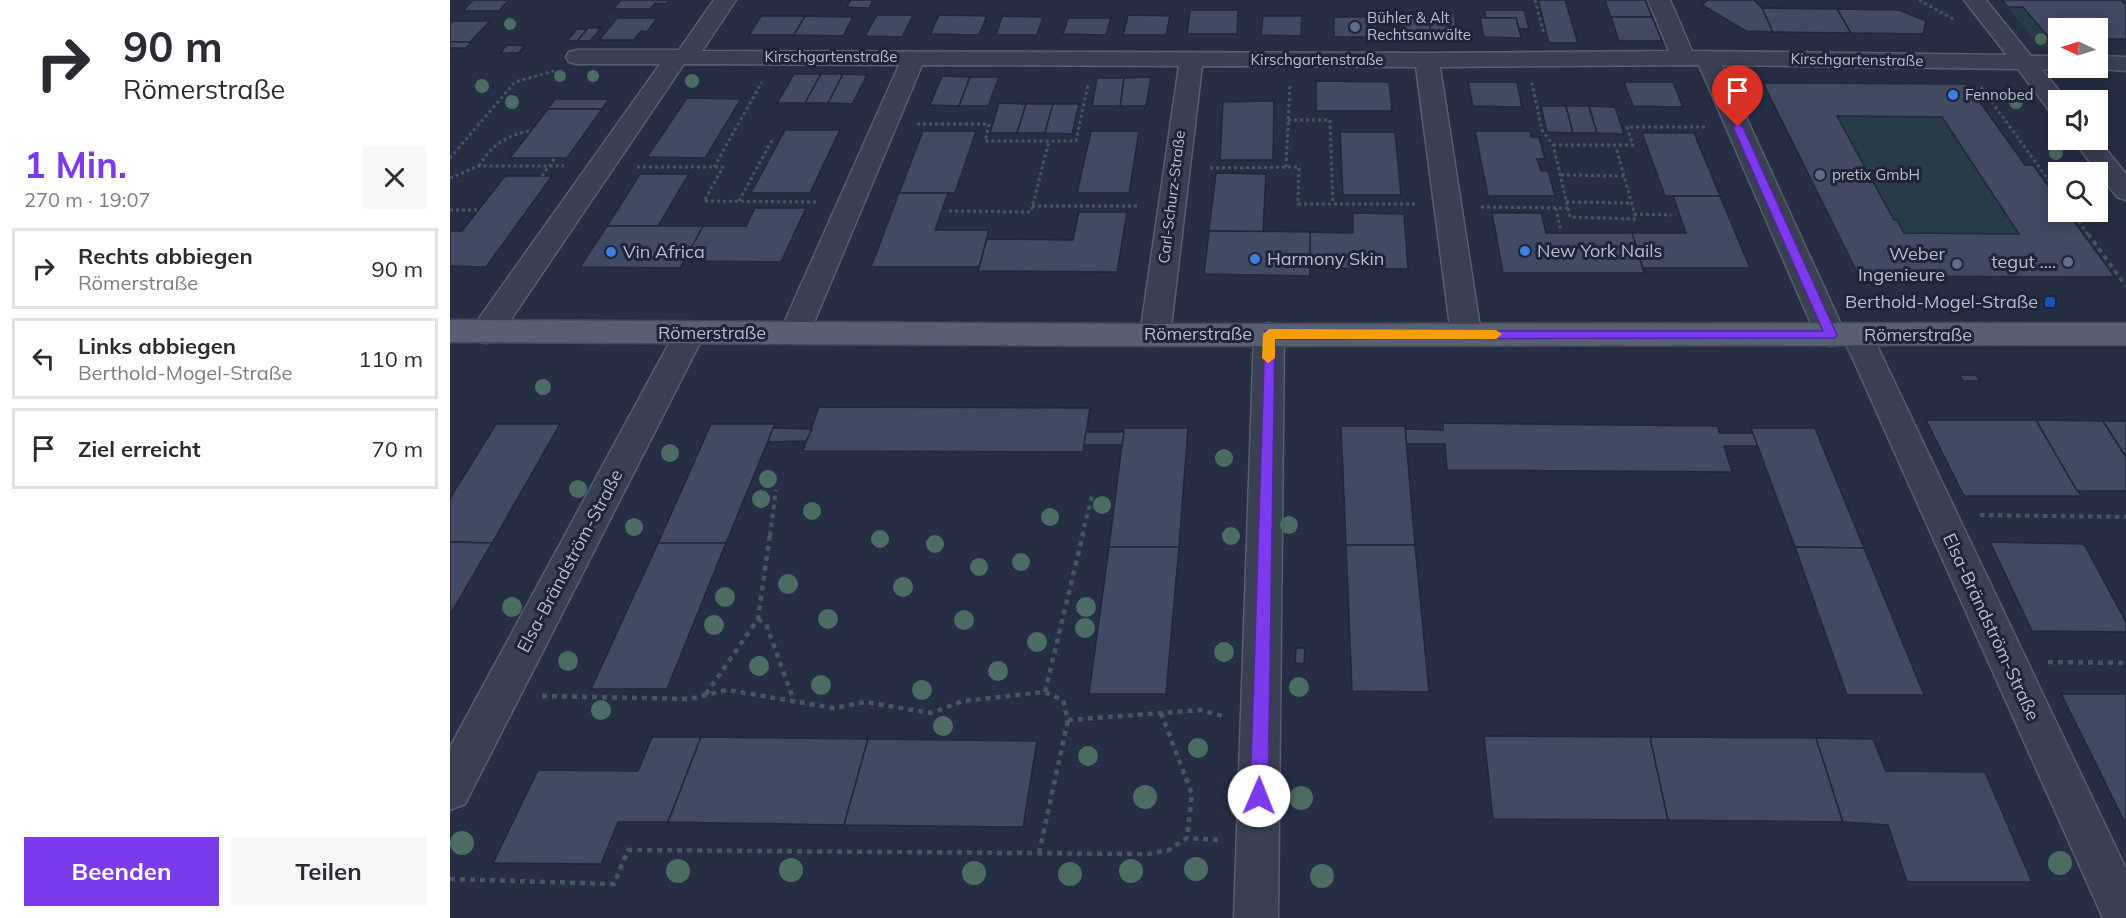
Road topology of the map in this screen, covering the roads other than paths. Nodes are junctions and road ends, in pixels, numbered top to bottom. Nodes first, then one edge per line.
1 (725, 0) edge
2 (1659, 0) edge
3 (1975, 0) edge
4 (577, 57) road end
5 (682, 57) junction
6 (914, 57) junction
7 (1696, 58) junction
8 (1191, 59) junction
9 (1427, 60) junction
10 (2025, 63) junction
11 (2048, 63) edge
12 (2108, 63) edge
13 (2126, 64) edge
14 (2048, 92) edge
15 (2093, 150) edge
16 (2126, 191) edge
17 (450, 332) edge
18 (486, 332) junction
19 (690, 333) junction
20 (795, 333) junction
21 (1269, 334) junction
22 (1466, 334) junction
23 (2126, 334) edge
24 (1155, 335) junction
25 (1844, 335) junction
26 (450, 789) edge
27 (1256, 918) edge
28 (2126, 918) edge

1 - 5 street
2 - 7 street
3 - 10 street
4 - 5 street, Kirschgartenstraße
5 - 6 street, Kirschgartenstraße
5 - 18 street
6 - 8 street, Kirschgartenstraße
6 - 20 street
7 - 9 street, Kirschgartenstraße
7 - 10 street, Kirschgartenstraße
7 - 25 street
8 - 9 street, Kirschgartenstraße
8 - 24 street, Carl-Schurz-Straße
9 - 22 street
10 - 11 street, Kirschgartenstraße
10 - 14 street
12 - 13 street
15 - 16 street
17 - 18 main road, Römerstraße
18 - 19 main road, Römerstraße
19 - 20 main road, Römerstraße
19 - 26 street, Elsa-Brändström-Straße
20 - 24 main road, Römerstraße
21 - 22 main road, Römerstraße
21 - 24 main road, Römerstraße
21 - 27 street
22 - 25 main road, Römerstraße
23 - 25 main road, Römerstraße
25 - 28 street, Elsa-Brändström-Straße

